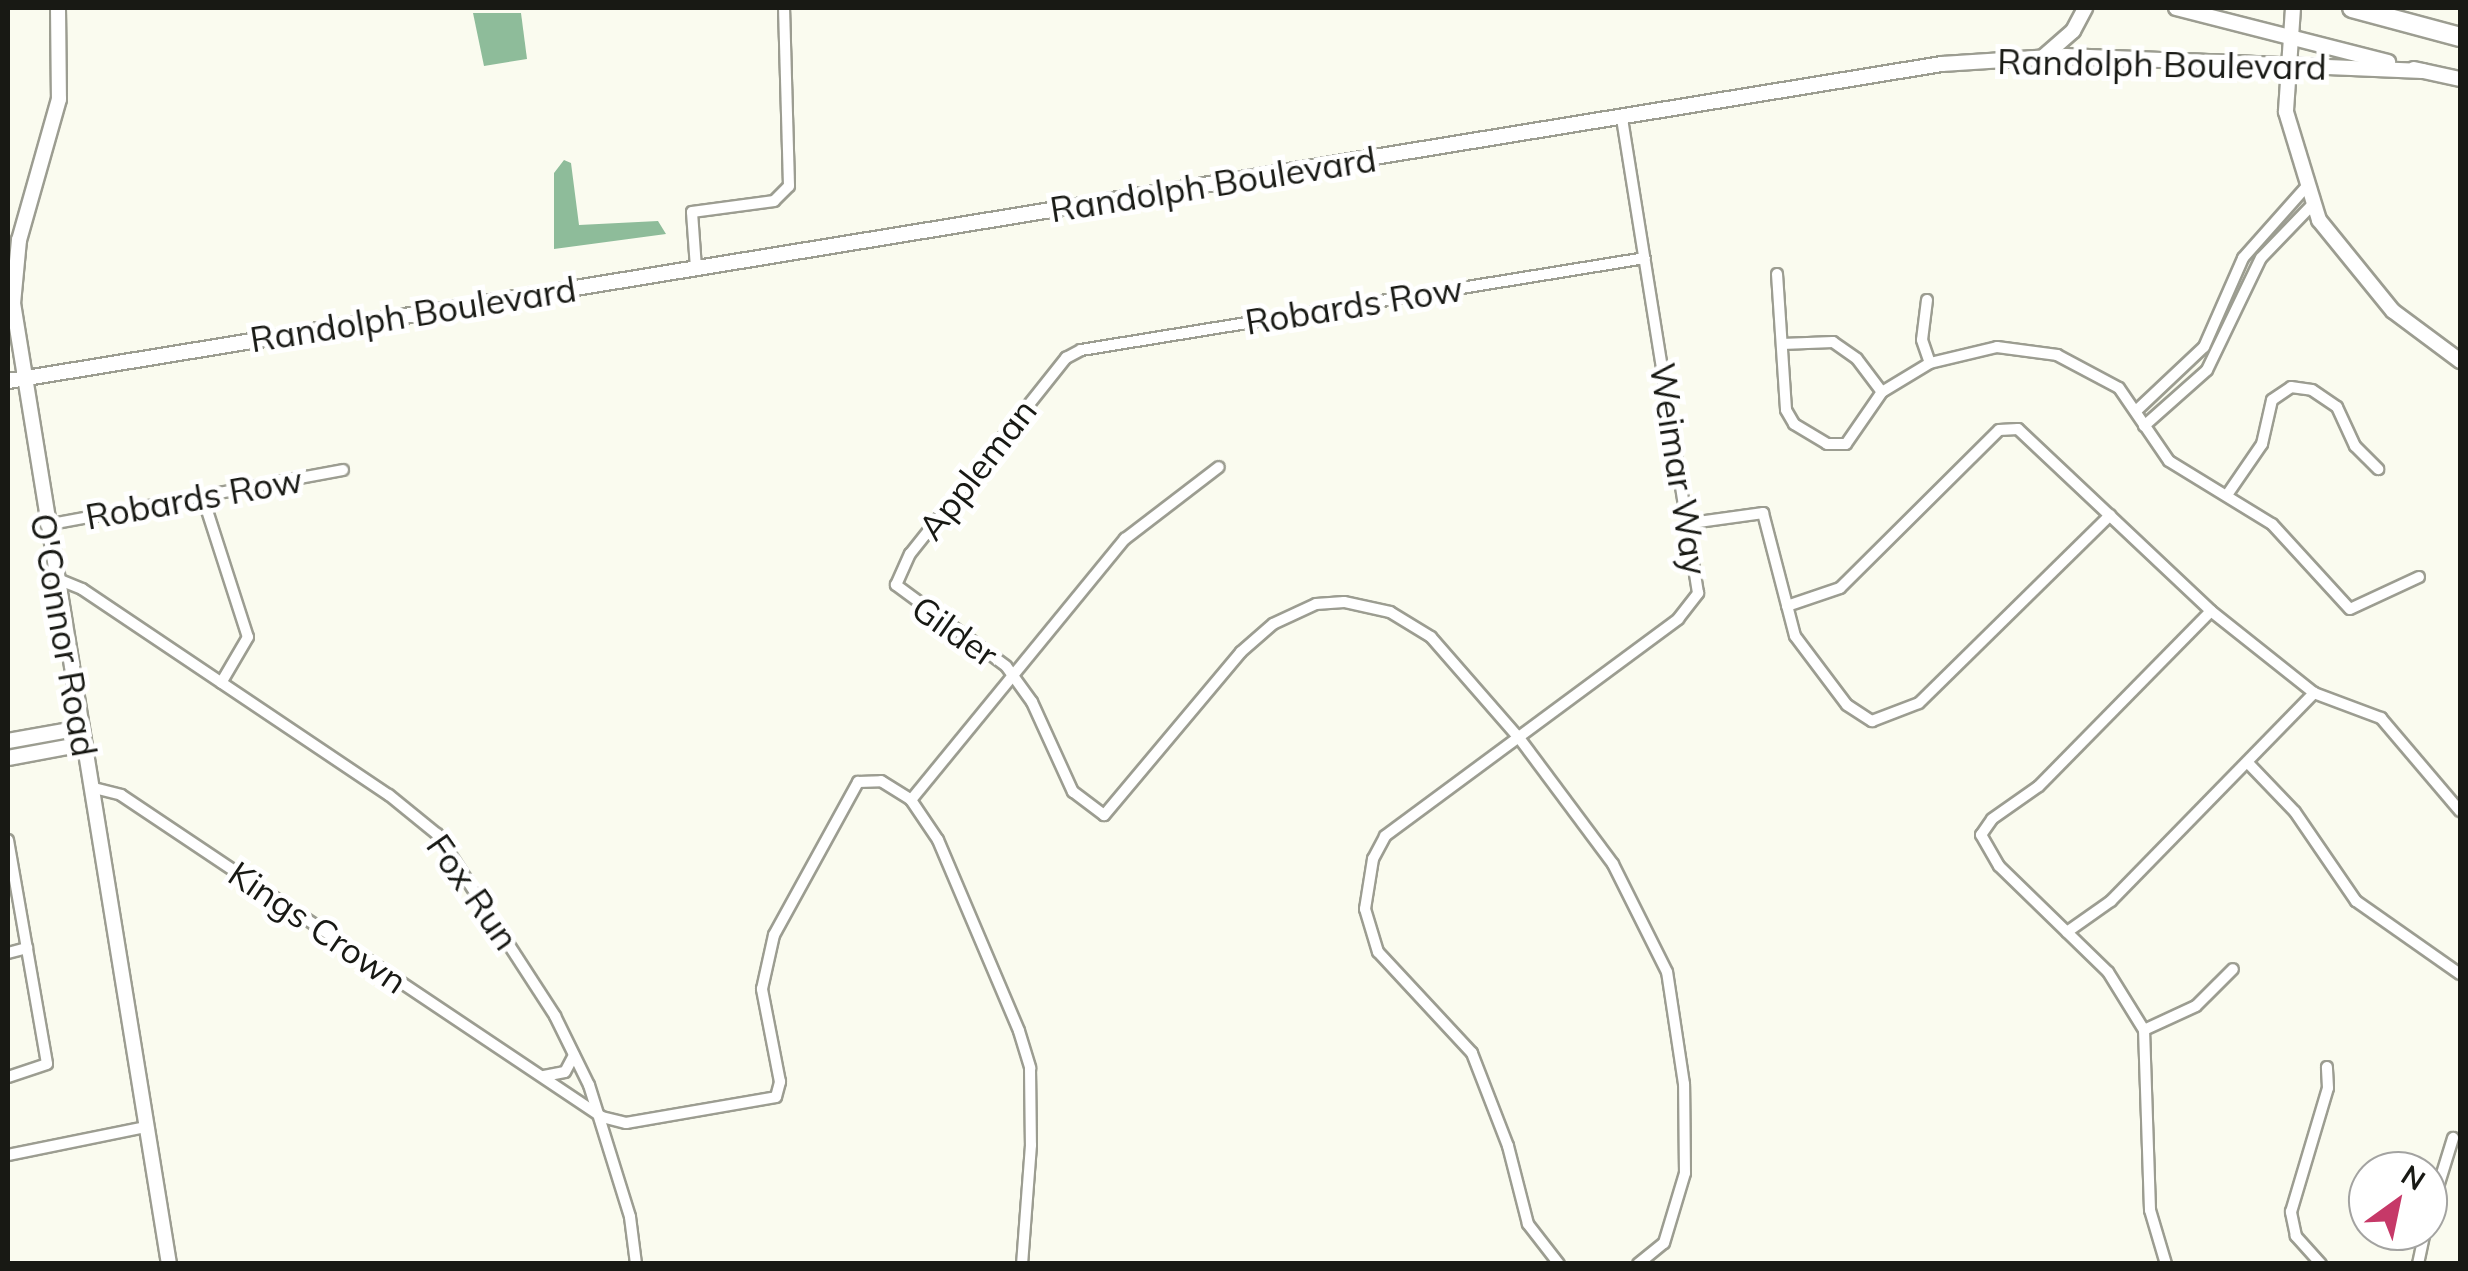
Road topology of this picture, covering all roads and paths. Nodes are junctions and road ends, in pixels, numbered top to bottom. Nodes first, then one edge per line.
1 (58, 8) edge
2 (784, 8) edge
3 (2086, 8) edge
4 (2176, 8) edge
5 (2352, 8) edge
6 (2292, 11) edge
7 (2378, 14) junction
8 (2288, 37) junction
9 (2460, 37) edge
10 (2460, 45) edge
11 (2042, 58) junction
12 (2286, 63) junction
13 (2423, 71) junction
14 (2460, 80) edge
15 (1622, 116) junction
16 (2306, 188) junction
17 (2312, 205) junction
18 (1644, 258) junction
19 (696, 268) junction
20 (1777, 274) dead end
21 (1928, 300) dead end
22 (1782, 344) junction
23 (1066, 358) joint
24 (2460, 361) edge
25 (1930, 363) junction
26 (14, 380) edge
27 (1882, 392) junction
28 (2136, 412) junction
29 (2144, 426) junction
30 (1219, 467) dead end
31 (343, 470) dead end
32 (2378, 470) dead end
33 (2227, 495) junction
34 (202, 498) junction
35 (2110, 515) junction
36 (1691, 523) junction
37 (45, 525) junction
38 (54, 577) junction
39 (2419, 577) dead end
40 (896, 584) joint
41 (1788, 606) junction
42 (2212, 611) junction
43 (1016, 676) junction
44 (221, 684) junction
45 (2314, 693) junction
46 (81, 736) junction
47 (1519, 738) junction
48 (8, 741) edge
49 (8, 758) edge
50 (2249, 764) junction
51 (90, 786) junction
52 (911, 800) junction
53 (2460, 811) edge
54 (8, 840) edge
55 (2067, 932) junction
56 (27, 948) junction
57 (8, 953) edge
58 (2233, 969) dead end
59 (2460, 974) edge
60 (2144, 1030) junction
61 (574, 1055) junction
62 (2327, 1067) dead end
63 (542, 1076) junction
64 (8, 1077) edge
65 (602, 1117) junction
66 (146, 1127) junction
67 (2453, 1138) dead end
68 (2448, 1154) edge
69 (8, 1156) edge
70 (1643, 1260) edge
71 (168, 1264) edge
72 (636, 1264) edge
73 (1022, 1264) edge
74 (1558, 1264) edge
75 (2166, 1264) edge
76 (2321, 1264) edge

1 - 26 street, O'Connor Road
2 - 19 street
3 - 11 street
4 - 8 street
5 - 7 highway
6 - 8 street
7 - 9 highway
7 - 10 highway
8 - 12 street
8 - 13 street
11 - 12 street, Randolph Boulevard
11 - 15 street, Randolph Boulevard
12 - 13 street, Randolph Boulevard
12 - 16 street
13 - 14 street
15 - 18 street, Weimar Way
15 - 19 street, Randolph Boulevard
16 - 17 street
16 - 28 street
17 - 24 street
17 - 29 street
18 - 23 street, Robards Row
18 - 36 street, Weimar Way
19 - 26 street, Randolph Boulevard
20 - 22 street
21 - 25 street
22 - 27 street
22 - 27 street
23 - 40 street, Appleman
25 - 27 street
25 - 28 street
26 - 37 street, O'Connor Road
28 - 29 street
29 - 33 street
30 - 43 street
31 - 34 street, Robards Row
32 - 33 street
33 - 39 street
34 - 37 street, Robards Row
34 - 44 street
35 - 41 street
35 - 41 street
35 - 42 street
36 - 41 street
36 - 47 street, Weimar Way
37 - 38 street, O'Connor Road
38 - 44 street, Fox Run
38 - 46 street, O'Connor Road
40 - 43 street, Gilder
42 - 45 street
42 - 55 street
43 - 47 street
43 - 52 street
44 - 61 street, Fox Run
45 - 50 street
45 - 53 street
46 - 48 street
46 - 49 street
46 - 51 street, O'Connor Road
47 - 70 street
47 - 74 street
50 - 55 street
50 - 59 street
51 - 63 street, Kings Crown
51 - 66 street, O'Connor Road
52 - 65 street
52 - 73 street
54 - 56 street
55 - 60 street
56 - 57 street
56 - 64 street
58 - 60 street
60 - 75 street
61 - 63 street
61 - 65 street, Fox Run
62 - 76 street
63 - 65 street, Kings Crown
65 - 72 street, Fox Run
66 - 69 street
66 - 71 street, O'Connor Road
67 - 68 street

